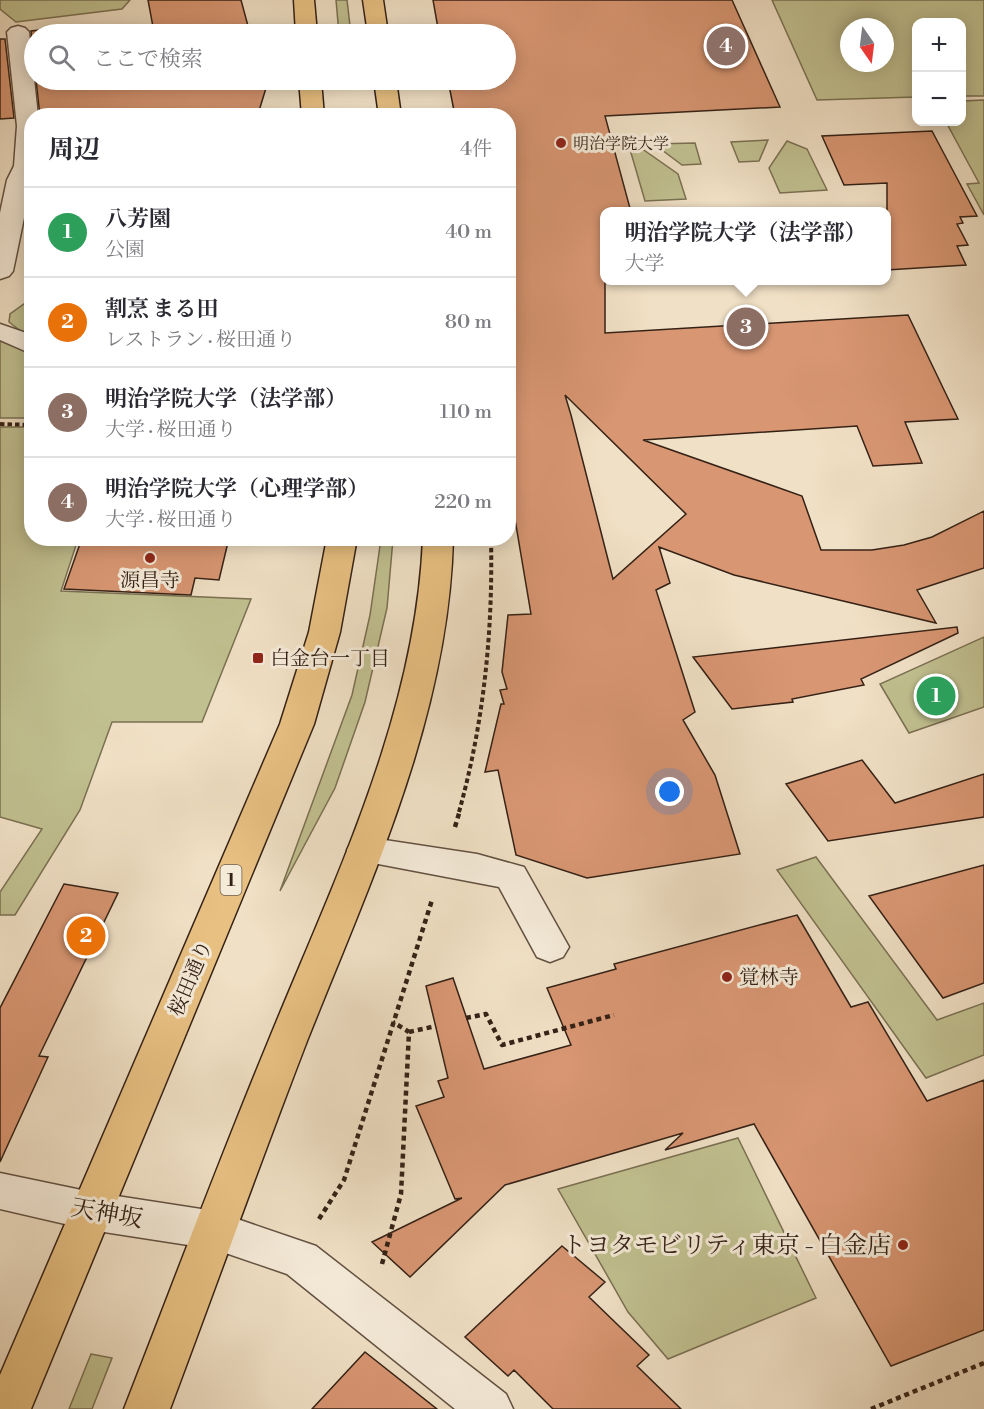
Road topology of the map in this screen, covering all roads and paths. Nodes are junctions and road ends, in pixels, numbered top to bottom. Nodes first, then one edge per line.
1 (304, 0) edge
2 (373, 0) edge
3 (306, 24) edge
4 (377, 24) edge
5 (18, 32) dead end
6 (24, 78) edge
7 (25, 90) edge
8 (311, 90) edge
9 (386, 90) edge
10 (28, 108) edge
11 (312, 108) edge
12 (389, 108) edge
13 (24, 170) edge
14 (0, 271) edge
15 (0, 332) edge
16 (24, 342) edge
17 (0, 424) edge
18 (24, 425) edge
19 (341, 546) edge
20 (438, 546) edge
21 (365, 850) junction
22 (550, 947) dead end
23 (614, 1015) dead end
24 (466, 1018) dead end
25 (393, 1022) dead end
26 (436, 1026) dead end
27 (409, 1032) junction
28 (0, 1191) edge
29 (91, 1212) junction
30 (214, 1230) junction
31 (378, 1275) dead end
32 (984, 1363) edge
33 (156, 1400) edge
34 (8, 1409) edge
35 (490, 1409) edge
36 (871, 1409) edge

1 - 3 highway
2 - 4 highway
5 - 6 street
7 - 10 street
8 - 11 highway
9 - 12 highway
13 - 14 street
15 - 16 street
17 - 18 path
19 - 29 highway, 桜田通り / 1
20 - 21 highway
21 - 22 street
21 - 30 highway
23 - 24 path
25 - 27 path
26 - 27 path
27 - 31 path
28 - 29 street, 天神坂
29 - 30 street, 天神坂
29 - 34 highway, 桜田通り / 1
30 - 33 highway
30 - 35 street, 天神坂
32 - 36 path

